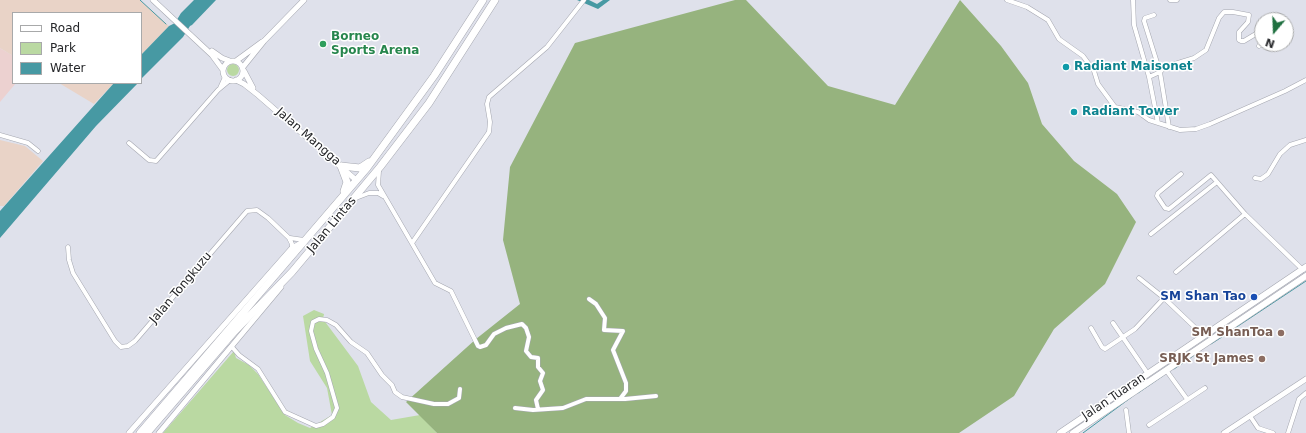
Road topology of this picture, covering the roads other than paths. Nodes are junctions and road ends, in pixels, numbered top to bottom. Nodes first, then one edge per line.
1 (153, 0) edge
2 (157, 0) edge
3 (304, 0) edge
4 (483, 0) edge
5 (495, 0) edge
6 (584, 0) edge
7 (1007, 0) edge
8 (1133, 0) edge
9 (1170, 0) edge
10 (1176, 0) edge
11 (171, 14) junction
12 (1154, 14) dead end
13 (193, 35) junction
14 (1254, 35) edge
15 (264, 41) junction
16 (230, 61) junction
17 (236, 61) junction
18 (243, 68) junction
19 (223, 70) junction
20 (1160, 72) junction
21 (225, 77) junction
22 (1149, 77) junction
23 (233, 80) junction
24 (1306, 80) edge
25 (218, 90) junction
26 (258, 95) junction
27 (1158, 123) junction
28 (1169, 127) junction
29 (0, 135) edge
30 (1306, 140) edge
31 (129, 143) dead end
32 (38, 151) dead end
33 (391, 153) junction
34 (378, 154) junction
35 (341, 166) junction
36 (380, 167) junction
37 (1181, 174) dead end
38 (1255, 178) dead end
39 (356, 180) junction
40 (1217, 182) junction
41 (385, 197) junction
42 (351, 203) junction
43 (338, 204) junction
44 (1245, 214) junction
45 (1151, 234) dead end
46 (289, 238) junction
47 (306, 240) junction
48 (412, 243) junction
49 (68, 247) dead end
50 (292, 248) junction
51 (1305, 269) edge
52 (292, 272) junction
53 (1176, 272) dead end
54 (1306, 276) edge
55 (1139, 278) dead end
56 (1164, 298) junction
57 (590, 299) dead end
58 (1113, 323) dead end
59 (1092, 328) dead end
60 (1204, 336) junction
61 (1123, 337) junction
62 (232, 347) junction
63 (1166, 370) junction
64 (1148, 374) junction
65 (1142, 378) junction
66 (1306, 379) edge
67 (1205, 388) dead end
68 (460, 389) dead end
69 (1306, 393) edge
70 (656, 396) dead end
71 (620, 399) junction
72 (1187, 399) junction
73 (515, 408) dead end
74 (538, 409) junction
75 (1126, 410) dead end
76 (158, 415) junction
77 (1250, 416) junction
78 (1148, 425) dead end
79 (129, 433) edge
80 (140, 433) edge
81 (147, 433) edge
82 (159, 433) edge
83 (1060, 433) edge
84 (1073, 433) edge
85 (1129, 433) edge
86 (1224, 433) edge
87 (1273, 433) edge
88 (1288, 433) edge

1 - 11 street
2 - 11 street
3 - 15 street
4 - 34 highway, Jalan Lintas
5 - 33 highway, Jalan Lintas
6 - 48 street
7 - 27 street
8 - 22 street
9 - 10 street
11 - 13 street
12 - 20 street
13 - 16 street
13 - 19 street
14 - 20 street
15 - 17 street
15 - 18 street
16 - 17 street
16 - 19 street
17 - 18 street, Jalan Mangga
18 - 23 street
18 - 26 street, Jalan Mangga
19 - 21 street
20 - 22 street
20 - 28 street
21 - 23 street, Jalan Mangga
21 - 25 street
22 - 27 street
23 - 25 street
23 - 26 street, Jalan Mangga
24 - 28 street
25 - 31 street
26 - 35 street, Jalan Mangga
27 - 28 street
29 - 32 street
30 - 38 street
33 - 36 highway, Jalan Lintas
33 - 39 highway
34 - 35 highway
34 - 39 highway, Jalan Lintas
35 - 39 street, Jalan Mangga
35 - 43 highway
36 - 41 street
36 - 42 highway, Jalan Lintas
37 - 40 street
39 - 43 highway, Jalan Lintas
40 - 44 street
40 - 45 street
41 - 42 street
41 - 48 street
42 - 52 highway, Jalan Lintas
43 - 47 highway, Jalan Lintas
44 - 51 street
44 - 53 street
46 - 47 street
46 - 49 street, Jalan Tongkuzu
46 - 50 street
47 - 50 street
47 - 76 highway, Jalan Lintas
48 - 74 street
50 - 79 street
51 - 60 main road, Jalan Tuaran
52 - 62 street
52 - 76 highway, Jalan Lintas
54 - 63 main road, Jalan Tuaran
55 - 56 street
56 - 60 street
56 - 61 street
57 - 71 street
58 - 61 street
59 - 61 street
60 - 64 main road, Jalan Tuaran
61 - 64 street
62 - 68 street
62 - 82 street
63 - 65 main road
63 - 72 street
63 - 84 main road, Jalan Tuaran
64 - 65 main road, Jalan Tuaran
65 - 83 main road, Jalan Tuaran
66 - 77 street
67 - 72 street
69 - 88 street
70 - 71 street
71 - 74 street
72 - 78 street
73 - 74 street
75 - 85 street
76 - 80 highway, Jalan Lintas
76 - 81 highway, Jalan Lintas
77 - 86 street
77 - 87 street

